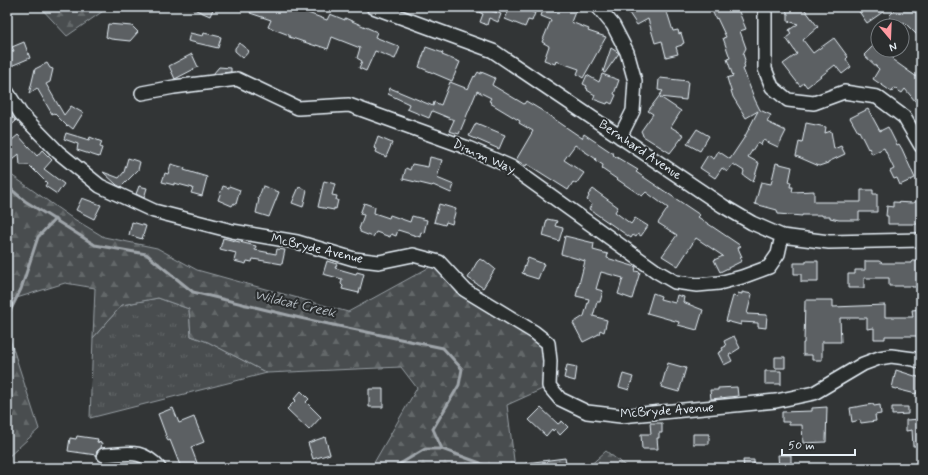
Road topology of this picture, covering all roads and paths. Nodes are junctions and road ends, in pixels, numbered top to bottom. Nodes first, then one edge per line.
1 (373, 7) edge
2 (598, 7) edge
3 (766, 7) edge
4 (7, 92) edge
5 (142, 93) dead end
6 (620, 137) junction
7 (921, 146) edge
8 (782, 236) junction
9 (921, 240) edge
10 (921, 362) edge
11 (104, 455) dead end
12 (158, 468) edge

1 - 6 street, Bernhard Avenue
2 - 6 street
3 - 7 street
4 - 10 street, McBryde Avenue
5 - 8 street, Dimm Way
6 - 8 street, Bernhard Avenue
8 - 9 street, Bernhard Avenue
11 - 12 street

